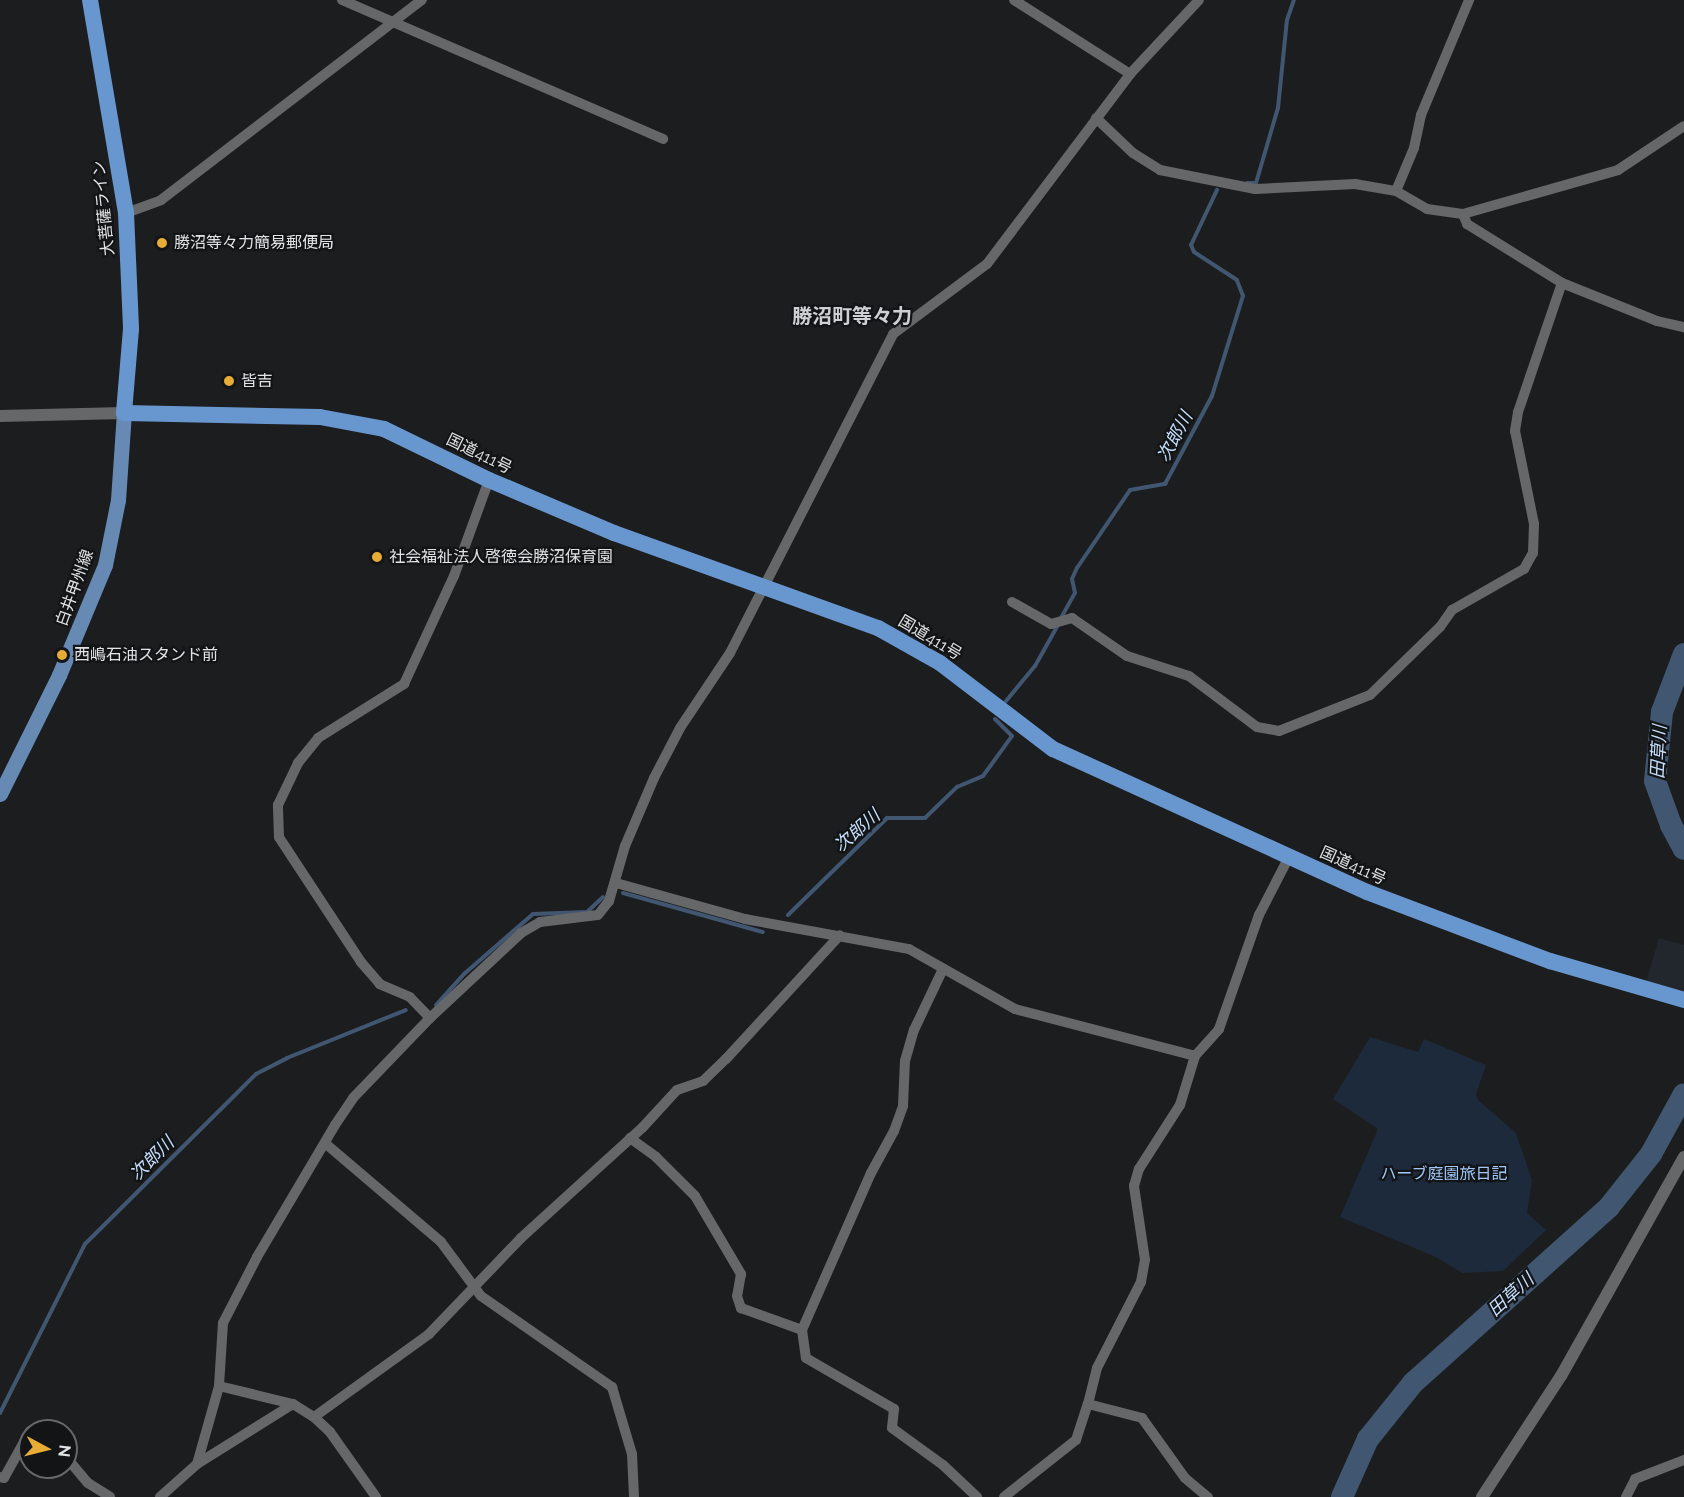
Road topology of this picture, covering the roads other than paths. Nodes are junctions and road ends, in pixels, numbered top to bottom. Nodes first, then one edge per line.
1 (90, 0) edge
2 (342, 0) edge
3 (422, 0) edge
4 (1014, 0) edge
5 (1199, 0) edge
6 (1469, 0) edge
7 (395, 22) junction
8 (1130, 74) junction
9 (1096, 118) junction
10 (1684, 126) edge
11 (663, 139) dead end
12 (1396, 191) junction
13 (126, 213) junction
14 (1463, 214) junction
15 (1562, 283) junction
16 (1684, 327) edge
17 (124, 413) junction
18 (0, 416) edge
19 (489, 480) junction
20 (764, 588) junction
21 (1012, 603) dead end
22 (0, 794) edge
23 (1288, 857) junction
24 (616, 883) junction
25 (840, 935) junction
26 (943, 969) junction
27 (1684, 1000) edge
28 (430, 1018) junction
29 (1195, 1056) junction
30 (630, 1138) junction
31 (326, 1144) junction
32 (1684, 1156) edge
33 (473, 1286) junction
34 (802, 1330) junction
35 (219, 1386) junction
36 (293, 1404) junction
37 (1088, 1404) junction
38 (314, 1417) junction
39 (18, 1454) edge
40 (1684, 1460) edge
41 (197, 1464) junction
42 (78, 1471) edge
43 (0, 1477) edge
44 (110, 1497) edge
45 (160, 1497) edge
46 (376, 1497) edge
47 (634, 1497) edge
48 (977, 1497) edge
49 (1004, 1497) edge
50 (1208, 1497) edge
51 (1482, 1497) edge
52 (1626, 1497) edge

1 - 13 highway, 大菩薩ライン
2 - 7 street
3 - 7 street
4 - 8 street
5 - 8 street
6 - 12 street
7 - 11 street
7 - 13 street
8 - 9 street
9 - 12 street
9 - 20 street
10 - 14 street
12 - 14 street
13 - 17 highway, 大菩薩ライン
14 - 15 street
15 - 16 street
15 - 21 street
17 - 18 street
17 - 19 highway, 国道411号
17 - 22 main road, 白井甲州線
19 - 20 highway, 国道411号
19 - 28 street
20 - 23 highway, 国道411号
20 - 24 street
23 - 27 highway, 国道411号
23 - 29 street
24 - 25 street
24 - 28 street
25 - 26 street
25 - 30 street
26 - 29 street
26 - 34 street
28 - 31 street
29 - 37 street
30 - 33 street
30 - 34 street
31 - 33 street
31 - 35 street
32 - 51 street
33 - 38 street
33 - 47 street
34 - 48 street
35 - 36 street
35 - 41 street
36 - 38 street
36 - 41 street
37 - 49 street
37 - 50 street
38 - 46 street
39 - 43 street
40 - 52 street
41 - 45 street
42 - 44 street

